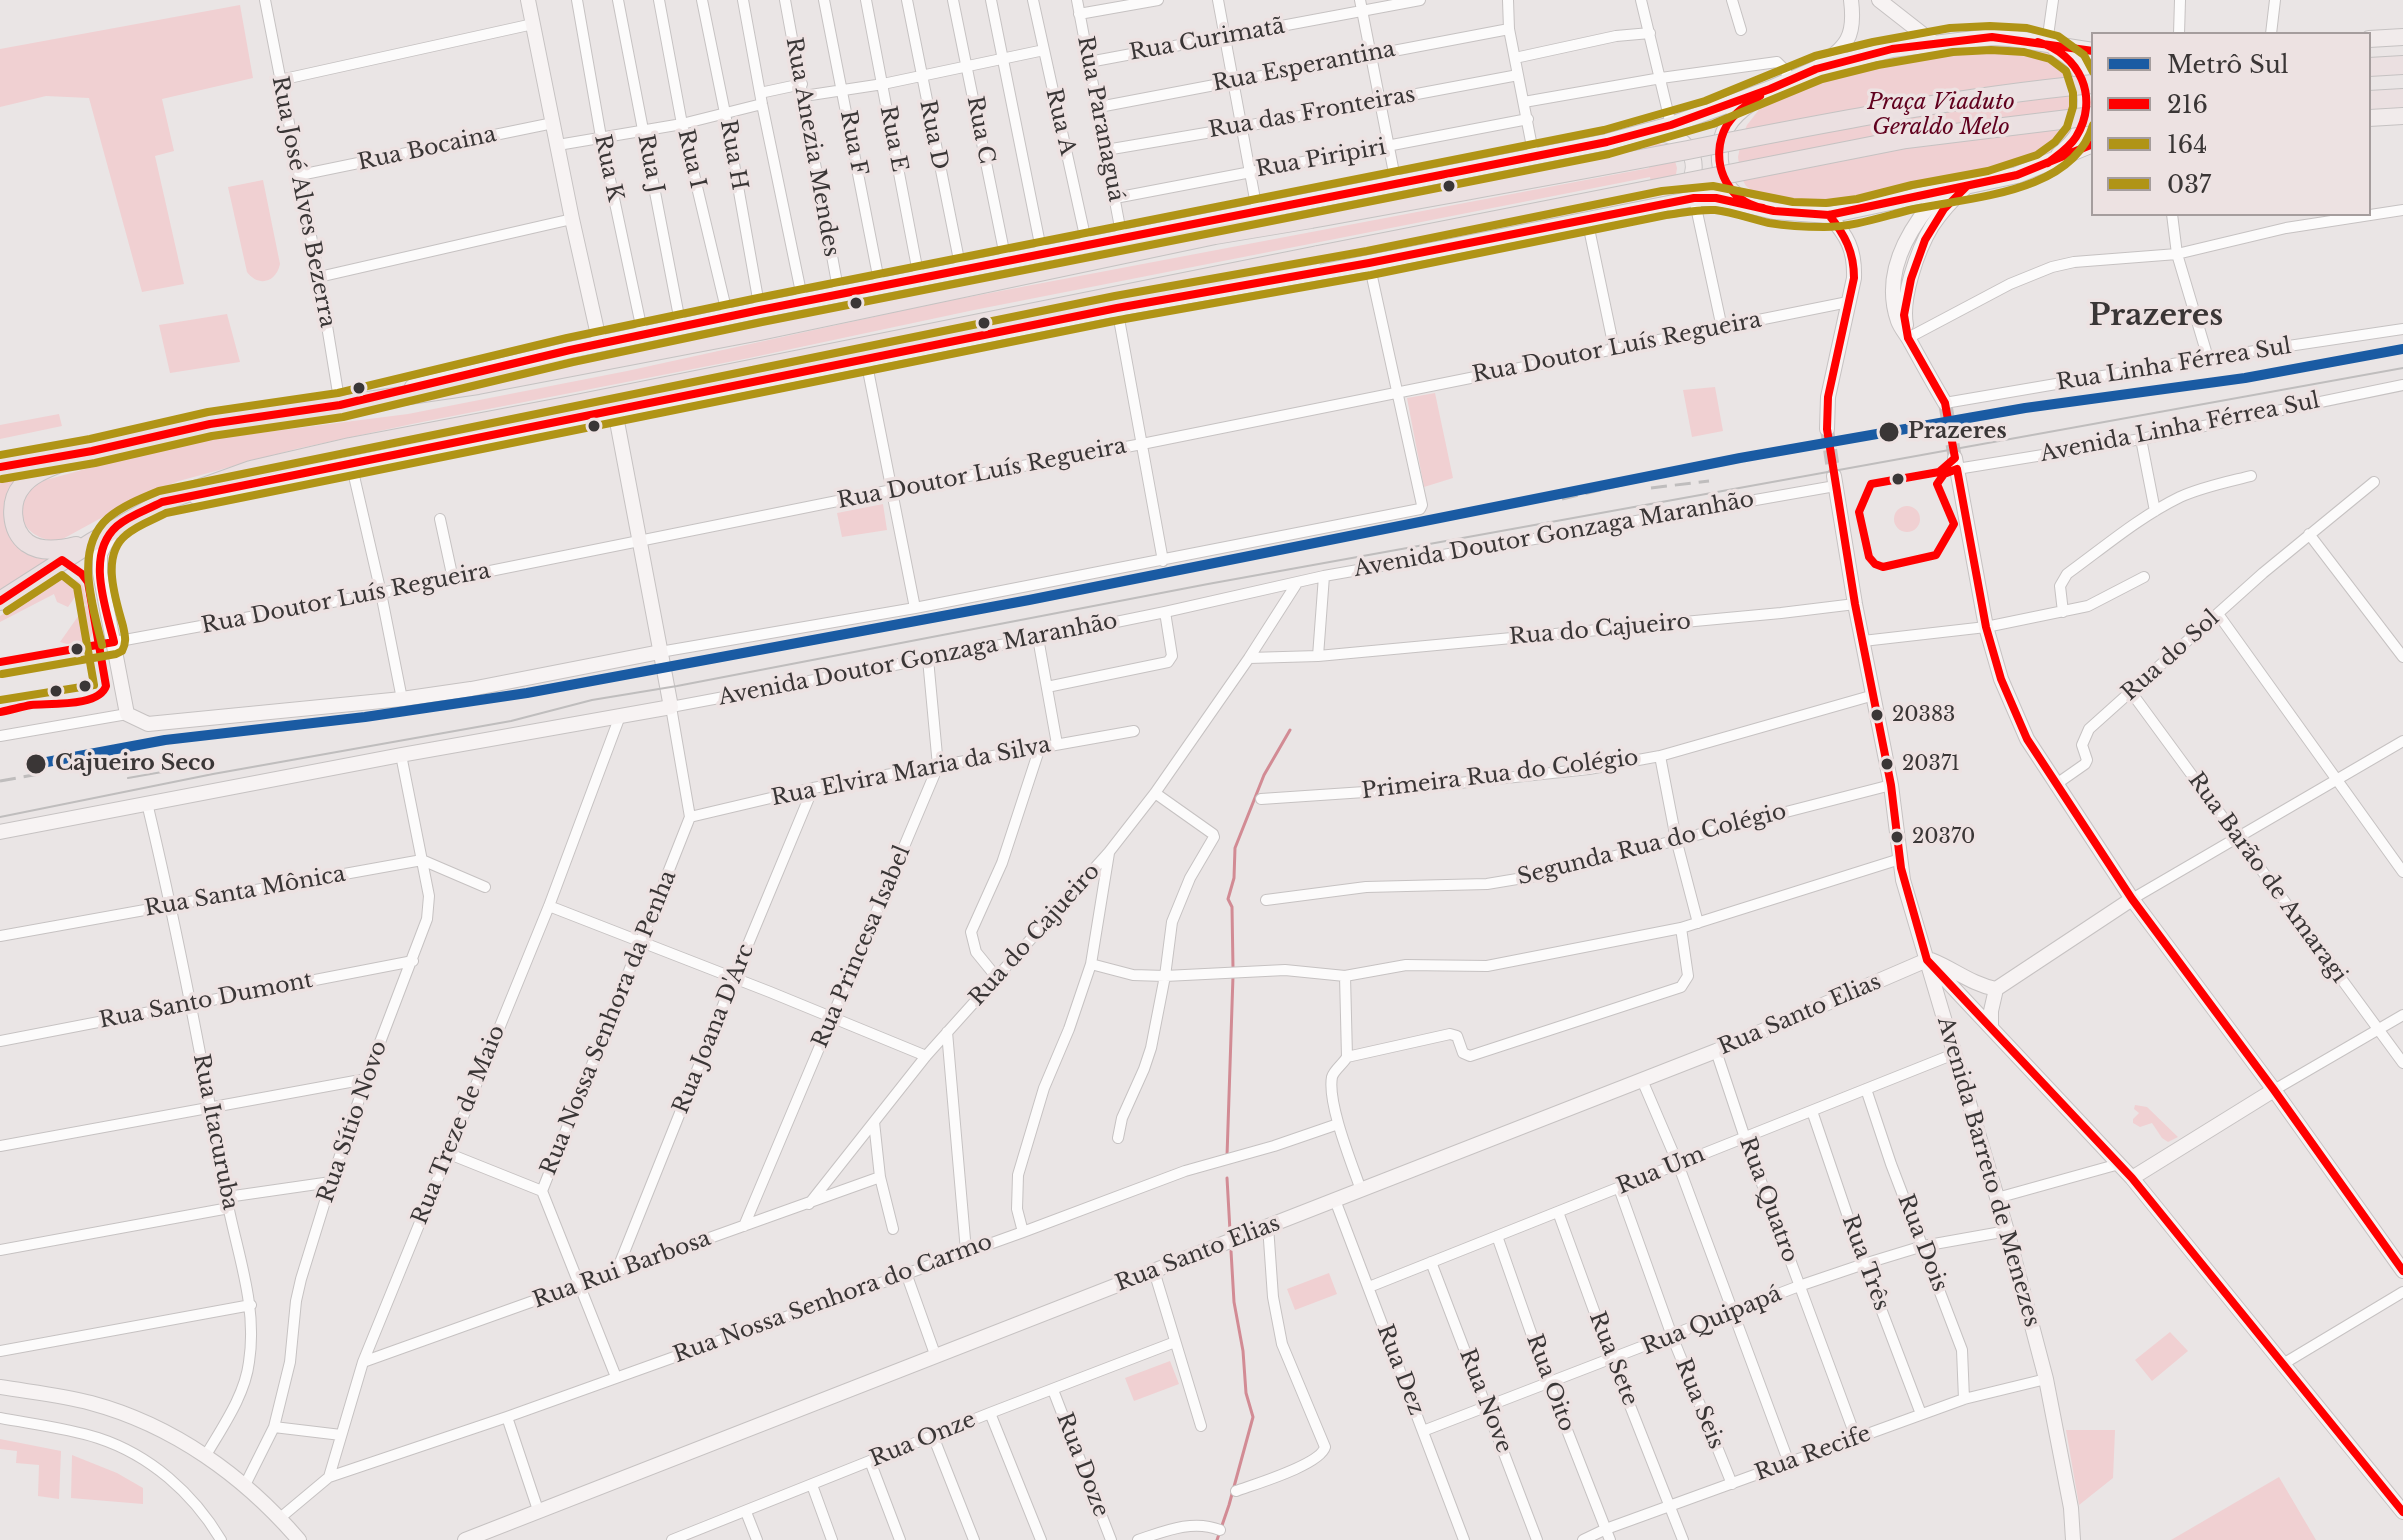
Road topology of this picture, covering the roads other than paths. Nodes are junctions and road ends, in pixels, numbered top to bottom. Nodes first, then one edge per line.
1 (265, 0) edge
2 (528, 0) edge
3 (577, 0) edge
4 (618, 0) edge
5 (659, 0) edge
6 (702, 0) edge
7 (743, 0) edge
8 (785, 0) edge
9 (824, 0) edge
10 (866, 0) edge
11 (907, 0) edge
12 (953, 0) edge
13 (991, 0) edge
14 (1033, 0) edge
15 (1077, 0) edge
16 (1158, 0) edge
17 (1218, 0) edge
18 (1420, 0) edge
19 (1508, 0) edge
20 (1641, 0) edge
21 (1732, 0) edge
22 (1851, 0) edge
23 (1879, 0) edge
24 (2053, 0) edge
25 (2180, 0) edge
26 (2275, 0) edge
27 (1361, 6) edge
28 (1079, 14) junction
29 (533, 24) junction
30 (1509, 29) junction
31 (1741, 30) dead end
32 (2179, 32) edge
33 (2271, 32) edge
34 (1650, 33) junction
35 (1226, 36) junction
36 (2403, 37) edge
37 (2371, 39) edge
38 (1934, 43) junction
39 (2050, 44) junction
40 (1044, 50) junction
41 (2091, 51) edge
42 (1371, 55) junction
43 (1515, 58) junction
44 (1002, 59) junction
45 (1089, 62) junction
46 (2403, 65) edge
47 (967, 66) junction
48 (2371, 67) edge
49 (1816, 69) junction
50 (921, 75) junction
51 (1518, 75) junction
52 (1661, 78) junction
53 (280, 80) junction
54 (1233, 80) junction
55 (1788, 80) junction
56 (802, 84) junction
57 (883, 84) junction
58 (2091, 84) edge
59 (1770, 89) junction
60 (843, 90) junction
61 (804, 96) junction
62 (2403, 98) edge
63 (761, 99) junction
64 (1380, 100) junction
65 (2371, 100) edge
66 (1524, 102) junction
67 (1099, 107) junction
68 (725, 113) junction
69 (2091, 116) edge
70 (2403, 116) edge
71 (2371, 118) edge
72 (1528, 119) junction
73 (553, 123) junction
74 (682, 124) junction
75 (1671, 125) junction
76 (1241, 127) junction
77 (643, 131) junction
78 (1641, 134) junction
79 (601, 137) junction
80 (558, 145) junction
81 (2091, 145) edge
82 (1388, 147) junction
83 (1106, 150) junction
84 (1534, 157) junction
85 (2048, 163) junction
86 (1250, 172) junction
87 (300, 175) junction
88 (1396, 183) junction
89 (1966, 187) junction
90 (1941, 192) junction
91 (1115, 198) junction
92 (1694, 198) junction
93 (1664, 203) junction
94 (1746, 204) junction
95 (1257, 210) junction
96 (2403, 210) edge
97 (1829, 215) junction
98 (2371, 215) edge
99 (2172, 216) edge
100 (2364, 216) edge
101 (572, 219) junction
102 (1587, 219) junction
103 (1122, 238) junction
104 (1087, 245) junction
105 (1042, 254) junction
106 (2177, 254) junction
107 (1006, 261) junction
108 (1369, 263) junction
109 (961, 270) junction
110 (319, 277) junction
111 (919, 278) junction
112 (880, 286) junction
113 (839, 294) junction
114 (803, 302) junction
115 (1848, 302) junction
116 (1117, 308) junction
117 (760, 310) junction
118 (728, 317) junction
119 (681, 327) junction
120 (1722, 328) junction
121 (2403, 329) edge
122 (643, 335) junction
123 (1908, 338) junction
124 (600, 344) junction
125 (1614, 348) junction
126 (2208, 358) junction
127 (866, 360) junction
128 (2403, 385) edge
129 (1396, 392) junction
130 (348, 403) junction
131 (1945, 403) joint
132 (615, 411) junction
133 (1827, 429) tunnel mouth
134 (2141, 439) junction
135 (1142, 444) junction
136 (92, 451) junction
137 (351, 463) junction
138 (1956, 463) joint
139 (0, 467) edge
140 (2251, 476) dead end
141 (1834, 481) joint
142 (2374, 482) dead end
143 (892, 490) junction
144 (162, 502) junction
145 (2155, 511) junction
146 (440, 519) dead end
147 (114, 528) junction
148 (2309, 534) junction
149 (638, 541) junction
150 (92, 542) junction
151 (1163, 561) junction
152 (1324, 576) junction
153 (2144, 577) dead end
154 (453, 579) junction
155 (1297, 583) junction
156 (381, 593) junction
157 (0, 601) edge
158 (1855, 604) junction
159 (915, 608) junction
160 (1165, 612) junction
161 (2063, 612) junction
162 (2218, 614) junction
163 (1986, 627) junction
164 (1038, 638) junction
165 (1863, 641) junction
166 (114, 642) junction
167 (660, 652) junction
168 (1318, 656) junction
169 (2403, 657) edge
170 (1249, 658) junction
171 (928, 659) junction
172 (1047, 687) junction
173 (2131, 692) junction
174 (1874, 695) junction
175 (402, 699) junction
176 (671, 707) junction
177 (127, 714) junction
178 (620, 716) junction
179 (1134, 731) dead end
180 (0, 736) edge
181 (2403, 741) edge
182 (1057, 744) junction
183 (1040, 747) junction
184 (401, 755) junction
185 (1660, 756) junction
186 (938, 766) junction
187 (2339, 780) junction
188 (1891, 785) junction
189 (2055, 785) junction
190 (813, 788) junction
191 (1155, 793) junction
192 (1261, 799) dead end
193 (147, 803) junction
194 (690, 817) junction
195 (0, 832) edge
196 (1676, 839) junction
197 (2238, 839) junction
198 (1109, 852) junction
199 (1900, 859) junction
200 (422, 860) junction
201 (2403, 872) edge
202 (485, 887) dead end
203 (2132, 899) junction
204 (1266, 900) dead end
205 (171, 904) junction
206 (549, 906) junction
207 (1698, 923) junction
208 (1681, 928) junction
209 (0, 936) edge
210 (641, 942) junction
211 (1927, 960) junction
212 (413, 961) junction
213 (1091, 964) junction
214 (1165, 976) junction
215 (1345, 976) junction
216 (734, 978) junction
217 (998, 979) junction
218 (1996, 989) junction
219 (190, 1004) junction
220 (2403, 1015) edge
221 (833, 1017) junction
222 (1991, 1028) junction
223 (2379, 1029) junction
224 (947, 1032) junction
225 (0, 1041) edge
226 (1716, 1051) junction
227 (1954, 1054) junction
228 (926, 1056) junction
229 (1347, 1057) junction
230 (2403, 1063) edge
231 (366, 1079) junction
232 (1642, 1080) junction
233 (1866, 1089) junction
234 (2274, 1090) junction
235 (211, 1107) junction
236 (1812, 1111) junction
237 (874, 1122) junction
238 (1338, 1124) junction
239 (1118, 1138) dead end
240 (1745, 1138) junction
241 (0, 1146) edge
242 (447, 1153) junction
243 (1678, 1164) junction
244 (2119, 1164) junction
245 (880, 1177) junction
246 (2132, 1178) junction
247 (331, 1182) junction
248 (1619, 1188) junction
249 (1361, 1190) junction
250 (542, 1191) junction
251 (227, 1197) junction
252 (1997, 1198) junction
253 (1335, 1200) junction
254 (809, 1204) junction
255 (229, 1208) junction
256 (1558, 1212) junction
257 (744, 1226) junction
258 (1268, 1226) junction
259 (893, 1229) dead end
260 (2007, 1231) junction
261 (1023, 1232) junction
262 (1497, 1236) junction
263 (1923, 1246) junction
264 (0, 1250) edge
265 (966, 1251) junction
266 (1431, 1262) junction
267 (1864, 1264) junction
268 (617, 1270) junction
269 (1154, 1271) junction
270 (2403, 1271) edge
271 (906, 1273) junction
272 (580, 1285) junction
273 (1799, 1286) junction
274 (1369, 1287) junction
275 (2403, 1292) edge
276 (251, 1305) junction
277 (1733, 1312) junction
278 (1672, 1336) junction
279 (1175, 1342) junction
280 (0, 1351) edge
281 (936, 1357) junction
282 (1612, 1360) junction
283 (363, 1362) junction
284 (2283, 1364) junction
285 (616, 1377) junction
286 (2046, 1379) junction
287 (1549, 1384) junction
288 (0, 1387) edge
289 (1053, 1390) junction
290 (1964, 1399) junction
291 (1487, 1406) junction
292 (990, 1413) junction
293 (1921, 1414) junction
294 (507, 1417) junction
295 (0, 1418) edge
296 (1201, 1426) dead end
297 (274, 1427) junction
298 (1423, 1431) junction
299 (341, 1435) junction
300 (933, 1436) junction
301 (1856, 1438) junction
302 (206, 1455) junction
303 (870, 1461) junction
304 (1789, 1463) junction
305 (329, 1477) junction
306 (1732, 1484) junction
307 (812, 1485) junction
308 (244, 1487) junction
309 (1236, 1491) dead end
310 (1670, 1506) junction
311 (538, 1510) junction
312 (746, 1512) junction
313 (2403, 1512) edge
314 (280, 1518) junction
315 (1220, 1530) dead end
316 (1608, 1535) edge
317 (221, 1540) edge
318 (299, 1540) edge
319 (465, 1540) edge
320 (672, 1540) edge
321 (757, 1540) edge
322 (832, 1540) edge
323 (900, 1540) edge
324 (974, 1540) edge
325 (1041, 1540) edge
326 (1111, 1540) edge
327 (1138, 1540) edge
328 (1464, 1540) edge
329 (1537, 1540) edge
330 (1583, 1540) edge
331 (1683, 1540) edge
332 (2073, 1540) edge

1 - 53 street, Rua José Alves Bezerra
2 - 29 main road
3 - 79 street, Rua K
4 - 77 street, Rua J
5 - 74 street, Rua I
6 - 68 street, Rua H
7 - 63 street
8 - 56 street, Rua Anezia Mendes
9 - 60 street, Rua F
10 - 57 street, Rua E
11 - 50 street, Rua D
12 - 47 street, Rua C
13 - 44 street
14 - 40 street, Rua A
15 - 28 street, Rua Paranaguá
16 - 28 street
17 - 35 street
18 - 27 street, Rua Curimatã
19 - 30 street
20 - 34 street
21 - 31 street
22 - 49 main road
23 - 38 main road
24 - 39 street
25 - 32 street
26 - 33 street
27 - 35 street, Rua Curimatã
27 - 42 street
28 - 45 street, Rua Paranaguá
29 - 53 street
29 - 73 main road
30 - 42 street, Rua Esperantina
30 - 43 street
34 - 43 street
34 - 52 street
35 - 45 street, Rua Curimatã
35 - 54 street
36 - 37 main road
38 - 39 main road
38 - 49 main road
39 - 41 main road
39 - 85 main road
40 - 44 street
40 - 104 street, Rua A
42 - 54 street, Rua Esperantina
42 - 64 street
43 - 51 street
44 - 47 street
44 - 105 street
45 - 67 street, Rua Paranaguá
46 - 48 highway
47 - 50 street
47 - 107 street, Rua C
49 - 55 main road
50 - 57 street
50 - 109 street, Rua D
51 - 64 street, Rua das Fronteiras
51 - 66 street
52 - 55 street
52 - 66 street
52 - 75 street
53 - 87 street, Rua José Alves Bezerra
54 - 67 street, Rua Esperantina
54 - 76 street
55 - 59 main road
56 - 61 street, Rua Anezia Mendes
56 - 63 street
57 - 60 street
57 - 111 street, Rua E
58 - 130 highway, bridge
59 - 75 main road
59 - 94 main road
60 - 61 street
60 - 112 street, Rua F
61 - 113 street, Rua Anezia Mendes
62 - 65 highway
63 - 68 street
63 - 114 street
64 - 76 street, Rua das Fronteiras
64 - 82 street
66 - 72 street
67 - 83 street, Rua Paranaguá
68 - 74 street
68 - 117 street, Rua H
69 - 144 highway, bridge
70 - 71 main road
72 - 82 street, Rua Piripiri
72 - 84 street
73 - 80 main road
73 - 87 street, Rua Bocaina
74 - 77 street
74 - 118 street, Rua I
75 - 78 main road
76 - 83 street, Rua das Fronteiras
76 - 86 street
77 - 79 street
77 - 119 street, Rua J
78 - 84 main road
78 - 93 main road
79 - 80 street
79 - 122 street, Rua K
80 - 101 main road
81 - 85 main road
82 - 86 street, Rua Piripiri
82 - 88 street
83 - 91 street, Rua Paranaguá
84 - 88 main road
85 - 89 main road
86 - 91 street, Rua Piripiri
86 - 95 street
87 - 110 street, Rua José Alves Bezerra
88 - 95 main road
89 - 90 main road
89 - 123 main road
90 - 97 main road
90 - 123 main road
91 - 103 street, Rua Paranaguá
92 - 93 main road
92 - 94 main road
92 - 120 street
93 - 102 main road
94 - 97 main road
95 - 103 main road
96 - 98 street
97 - 115 main road
99 - 106 street
100 - 106 street
101 - 110 street
101 - 124 main road
102 - 108 main road
102 - 125 street
103 - 104 main road
104 - 105 main road
105 - 107 main road
106 - 123 street
106 - 126 street
107 - 109 main road
108 - 116 main road
108 - 129 street
109 - 111 main road
110 - 130 street, Rua José Alves Bezerra
111 - 112 main road
112 - 113 main road
113 - 114 main road
114 - 117 main road
115 - 120 street, Rua Doutor Luís Regueira
115 - 133 main road
116 - 127 main road
116 - 135 street
117 - 118 main road
118 - 119 main road
119 - 122 main road
120 - 125 street, Rua Doutor Luís Regueira
121 - 126 street, Rua Linha Férrea Sul
122 - 124 main road
123 - 131 main road
124 - 130 main road
125 - 129 street, Rua Doutor Luís Regueira
126 - 131 street, Rua Linha Férrea Sul
127 - 132 main road
127 - 143 street
128 - 134 street, Avenida Linha Férrea Sul
129 - 135 street, Rua Doutor Luís Regueira
129 - 151 street
130 - 136 highway
132 - 137 main road
132 - 149 main road
134 - 138 street, Avenida Linha Férrea Sul
134 - 145 street
135 - 143 street, Rua Doutor Luís Regueira
135 - 151 street
136 - 139 highway
136 - 150 highway
137 - 144 main road
137 - 156 street
138 - 163 main road
140 - 145 street
141 - 152 street, Avenida Doutor Gonzaga Maranhão
141 - 158 main road, Avenida Barreto de Menezes
142 - 148 street, Rua do Sol
143 - 149 street, Rua Doutor Luís Regueira
143 - 159 street
144 - 147 highway
145 - 161 street
146 - 154 street
147 - 150 highway
147 - 166 main road
148 - 162 street, Rua do Sol
148 - 169 street
149 - 154 street, Rua Doutor Luís Regueira
149 - 167 main road
150 - 157 highway
151 - 159 street
152 - 155 street, Avenida Doutor Gonzaga Maranhão
152 - 168 street
153 - 161 street
154 - 156 street, Rua Doutor Luís Regueira
155 - 160 street, Avenida Doutor Gonzaga Maranhão
155 - 170 street, Rua do Cajueiro
156 - 166 street, Rua Doutor Luís Regueira
156 - 175 street
158 - 165 main road, Avenida Barreto de Menezes
158 - 168 street, Rua do Cajueiro
159 - 167 street
160 - 164 street, Avenida Doutor Gonzaga Maranhão
160 - 172 street
161 - 163 street
162 - 173 street, Rua do Sol
162 - 187 street
163 - 165 street
163 - 189 main road
164 - 171 street, Avenida Doutor Gonzaga Maranhão
164 - 172 street
165 - 174 main road, Avenida Barreto de Menezes
166 - 177 main road
167 - 175 main road
167 - 176 main road
168 - 170 street, Rua do Cajueiro
170 - 191 street, Rua do Cajueiro
171 - 176 street, Avenida Doutor Gonzaga Maranhão
171 - 186 street, Rua Princesa Isabel
172 - 182 street
173 - 189 street, Rua do Sol
173 - 197 street, Rua Barão de Amaragi
174 - 185 street, Primeira Rua do Colégio
174 - 188 main road, Avenida Barreto de Menezes
175 - 177 main road
176 - 178 main road, Avenida Doutor Gonzaga Maranhão
176 - 194 street
177 - 180 street
178 - 184 main road, Avenida Doutor Gonzaga Maranhão
178 - 206 street, Rua Treze de Maio
179 - 182 street, Rua Elvira Maria da Silva
181 - 187 street
182 - 183 street, Rua Elvira Maria da Silva
183 - 186 street, Rua Elvira Maria da Silva
183 - 217 street
184 - 193 main road, Avenida Doutor Gonzaga Maranhão
184 - 200 street, Rua Sítio Novo
185 - 192 street, Primeira Rua do Colégio
185 - 196 street
186 - 190 street, Rua Elvira Maria da Silva
186 - 221 street, Rua Princesa Isabel
187 - 197 street
187 - 201 street
188 - 196 street, Segunda Rua do Colégio
188 - 199 main road, Avenida Barreto de Menezes
189 - 203 main road
190 - 194 street, Rua Elvira Maria da Silva
190 - 216 street, Rua Joana D'Arc
191 - 198 street, Rua do Cajueiro
191 - 214 street
193 - 195 main road, Avenida Doutor Gonzaga Maranhão
193 - 205 street, Rua Itacuruba
194 - 210 street, Rua Nossa Senhora da Penha
196 - 204 street, Segunda Rua do Colégio
196 - 207 street
197 - 203 street
197 - 223 street, Rua Barão de Amaragi
198 - 213 street
198 - 217 street, Rua do Cajueiro
199 - 207 street
199 - 211 main road, Avenida Barreto de Menezes
200 - 202 street
200 - 205 street, Rua Santa Mônica
200 - 212 street, Rua Sítio Novo
203 - 218 main road
203 - 234 main road
205 - 209 street, Rua Santa Mônica
205 - 219 street, Rua Itacuruba
206 - 210 street
206 - 242 street, Rua Treze de Maio
207 - 208 street
208 - 215 street
208 - 229 street
210 - 216 street
210 - 250 street, Rua Nossa Senhora da Penha
211 - 218 main road
211 - 222 main road
211 - 226 main road, Rua Santo Elias
211 - 227 main road, Avenida Barreto de Menezes
212 - 219 street, Rua Santo Dumont
212 - 231 street, Rua Sítio Novo
213 - 214 street
213 - 261 street
214 - 215 street
214 - 239 street
215 - 229 street
216 - 221 street
216 - 268 street, Rua Joana D'Arc
217 - 224 street, Rua do Cajueiro
218 - 222 main road
219 - 225 street, Rua Santo Dumont
219 - 235 street, Rua Itacuruba
220 - 223 street
221 - 228 street
221 - 257 street, Rua Princesa Isabel
222 - 244 main road
223 - 230 street, Rua Barão de Amaragi
223 - 234 street
224 - 228 street, Rua do Cajueiro
224 - 265 street
226 - 232 main road, Rua Santo Elias
226 - 240 street, Rua Quatro
227 - 233 street, Rua Um
227 - 252 main road, Avenida Barreto de Menezes
228 - 237 street, Rua do Cajueiro
229 - 238 street
231 - 235 street
231 - 247 street, Rua Sítio Novo
232 - 243 street
232 - 249 main road, Rua Santo Elias
233 - 236 street, Rua Um
233 - 263 street, Rua Dois
234 - 246 main road
234 - 270 main road
235 - 241 street
235 - 251 street, Rua Itacuruba
236 - 240 street, Rua Um
236 - 267 street, Rua Três
237 - 245 street
237 - 254 street, Rua do Cajueiro
238 - 249 street
238 - 261 street, Rua Nossa Senhora do Carmo
240 - 243 street, Rua Um
240 - 273 street, Rua Quatro
242 - 250 street
242 - 283 street, Rua Treze de Maio
243 - 248 street, Rua Um
243 - 277 street
244 - 246 main road
244 - 252 street
245 - 254 street, Rua Rui Barbosa
245 - 259 street
246 - 284 main road
247 - 251 street
247 - 297 street, Rua Sítio Novo
248 - 256 street, Rua Um
248 - 278 street, Rua Seis
249 - 253 main road, Rua Santo Elias
250 - 272 street, Rua Nossa Senhora da Penha
251 - 255 street, Rua Itacuruba
252 - 260 main road, Avenida Barreto de Menezes
253 - 258 main road, Rua Santo Elias
253 - 274 street, Rua Dez
254 - 257 street, Rua Rui Barbosa
255 - 264 street
255 - 276 street, Rua Itacuruba
256 - 262 street, Rua Um
256 - 282 street, Rua Sete
257 - 268 street, Rua Rui Barbosa
258 - 269 main road, Rua Santo Elias
258 - 309 street
260 - 263 street, Rua Quipapá
260 - 286 main road, Avenida Barreto de Menezes
261 - 265 street, Rua Nossa Senhora do Carmo
262 - 266 street, Rua Um
262 - 287 street, Rua Oito
263 - 267 street, Rua Quipapá
263 - 290 street, Rua Dois
265 - 271 street, Rua Nossa Senhora do Carmo
266 - 274 street, Rua Um
266 - 291 street, Rua Nove
267 - 273 street, Rua Quipapá
267 - 293 street, Rua Três
268 - 272 street, Rua Rui Barbosa
269 - 279 street
269 - 281 main road, Rua Santo Elias
271 - 281 street
271 - 285 street, Rua Nossa Senhora do Carmo
272 - 283 street, Rua Rui Barbosa
272 - 285 street, Rua Nossa Senhora da Penha
273 - 277 street, Rua Quipapá
273 - 301 street, Rua Quatro
274 - 298 street, Rua Dez
275 - 284 street
276 - 280 street
276 - 302 street, Rua Itacuruba
277 - 278 street, Rua Quipapá
277 - 304 street
278 - 282 street, Rua Quipapá
278 - 306 street, Rua Seis
279 - 289 street, Rua Onze
279 - 296 street
281 - 311 main road, Rua Santo Elias
282 - 287 street, Rua Quipapá
282 - 310 street, Rua Sete
283 - 299 street, Rua Treze de Maio
284 - 313 main road
285 - 294 street, Rua Nossa Senhora do Carmo
286 - 290 street, Rua Recife
286 - 332 main road, Avenida Barreto de Menezes
287 - 291 street, Rua Quipapá
287 - 316 street, Rua Oito
288 - 302 main road
289 - 292 street, Rua Onze
289 - 326 street, Rua Doze
290 - 293 street, Rua Recife
291 - 298 street, Rua Quipapá
291 - 329 street, Rua Nove
292 - 300 street, Rua Onze
292 - 325 street
293 - 301 street, Rua Recife
294 - 305 street, Rua Nossa Senhora do Carmo
294 - 311 street
295 - 317 street
297 - 299 street
297 - 308 street, Rua Sítio Novo
298 - 328 street, Rua Dez
299 - 305 street, Rua Treze de Maio
300 - 303 street, Rua Onze
300 - 324 street
301 - 304 street, Rua Recife
302 - 308 main road
303 - 307 street, Rua Onze
303 - 323 street
304 - 306 street, Rua Recife
305 - 314 street
306 - 310 street, Rua Recife
307 - 312 street, Rua Onze
307 - 322 street
308 - 314 main road
310 - 316 street, Rua Recife
310 - 331 street, Rua Sete
311 - 319 main road, Rua Santo Elias
312 - 320 street, Rua Onze
312 - 321 street
314 - 318 main road
315 - 327 street
316 - 330 street, Rua Recife

